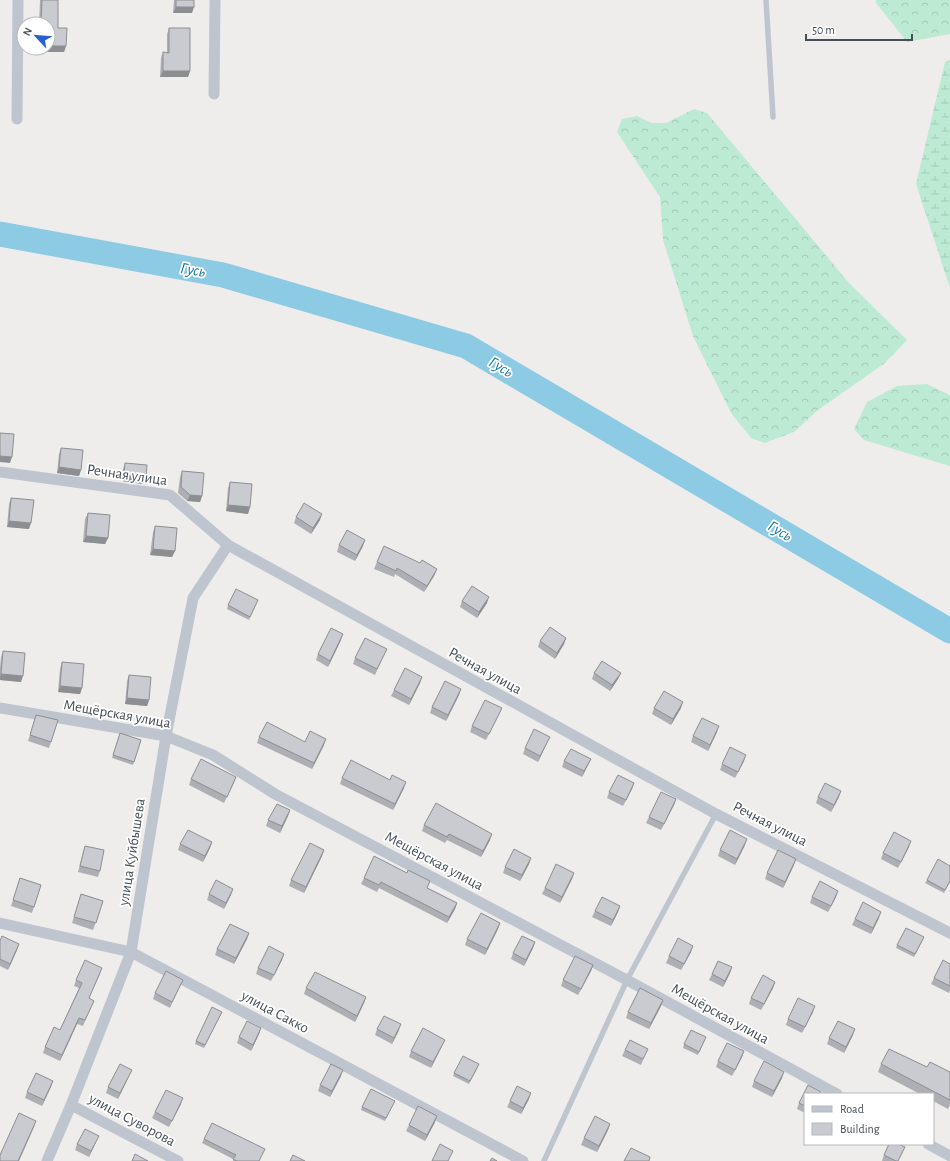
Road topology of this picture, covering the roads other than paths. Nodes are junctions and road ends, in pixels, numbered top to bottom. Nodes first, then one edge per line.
1 (18, 0) edge
2 (215, 0) edge
3 (766, 0) edge
4 (214, 94) dead end
5 (773, 117) dead end
6 (17, 119) dead end
7 (0, 472) edge
8 (228, 544) junction
9 (0, 708) edge
10 (166, 736) junction
11 (716, 814) junction
12 (0, 924) edge
13 (950, 933) edge
14 (131, 952) junction
15 (627, 980) junction
16 (834, 1093) edge
17 (71, 1104) junction
18 (930, 1145) edge
19 (950, 1156) edge
20 (47, 1161) edge
21 (178, 1161) edge
22 (523, 1161) edge
23 (544, 1161) edge

1 - 6 street
2 - 4 street
3 - 5 lane
7 - 8 street, Речная улица
8 - 10 street, улица Куйбышева
8 - 11 street, Речная улица
9 - 10 street, Мещёрская улица
10 - 14 street, улица Куйбышева
10 - 15 street, Мещёрская улица
11 - 13 street, Речная улица
11 - 15 lane
12 - 14 street, улица Сакко
14 - 17 street, улица Куйбышева
14 - 22 street, улица Сакко
15 - 16 street, Мещёрская улица
15 - 23 lane
17 - 20 street, улица Куйбышева
17 - 21 street, улица Суворова
18 - 19 street

